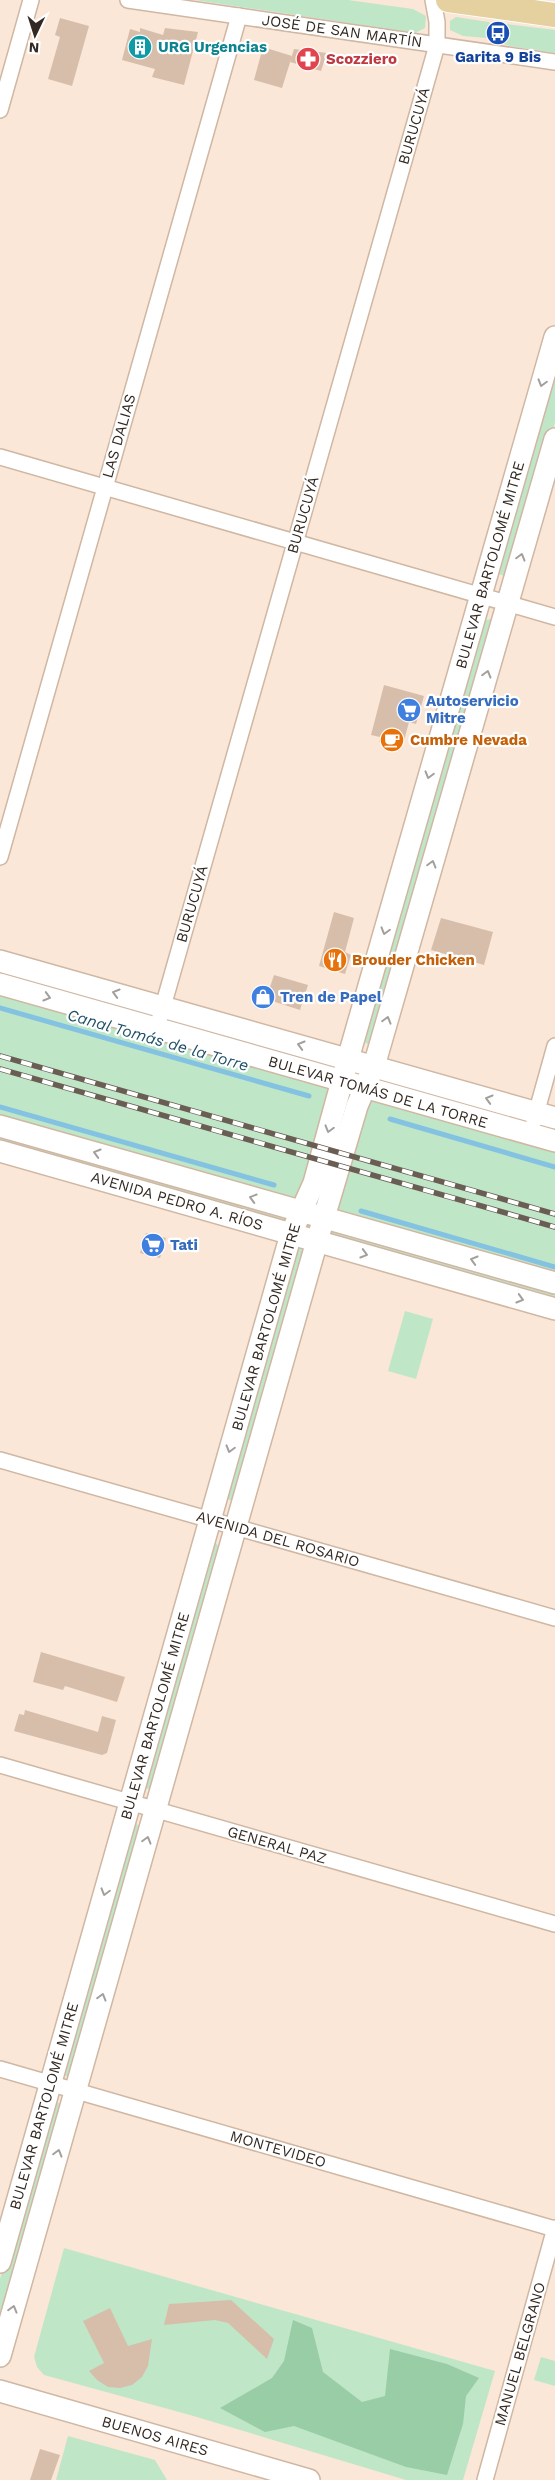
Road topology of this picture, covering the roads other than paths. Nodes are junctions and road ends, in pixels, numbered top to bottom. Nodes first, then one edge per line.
1 (31, 0) edge
2 (128, 0) edge
3 (433, 0) edge
4 (448, 0) edge
5 (555, 15) edge
6 (239, 16) junction
7 (437, 45) junction
8 (555, 62) edge
9 (0, 110) edge
10 (555, 336) edge
11 (555, 439) edge
12 (0, 457) edge
13 (105, 488) junction
14 (296, 543) junction
15 (481, 596) junction
16 (508, 604) junction
17 (555, 617) edge
18 (0, 857) edge
19 (0, 961) edge
20 (0, 984) edge
21 (163, 1007) junction
22 (157, 1028) junction
23 (555, 1046) edge
24 (348, 1059) junction
25 (374, 1066) junction
26 (342, 1082) junction
27 (364, 1088) junction
28 (546, 1115) edge
29 (0, 1126) edge
30 (530, 1134) junction
31 (555, 1141) edge
32 (0, 1151) edge
33 (300, 1211) junction
34 (324, 1218) junction
35 (291, 1234) junction
36 (317, 1241) junction
37 (555, 1283) edge
38 (555, 1309) edge
39 (0, 1460) edge
40 (210, 1520) junction
41 (235, 1527) junction
42 (555, 1618) edge
43 (0, 1765) edge
44 (130, 1802) junction
45 (155, 1810) junction
46 (555, 1924) edge
47 (0, 2069) edge
48 (51, 2083) junction
49 (76, 2090) junction
50 (555, 2229) edge
51 (0, 2262) edge
52 (0, 2356) edge
53 (0, 2391) edge
54 (302, 2479) edge
55 (485, 2480) edge

1 - 9 street
2 - 6 street, JOSÉ DE SAN MARTÍN
3 - 7 street, BURUCUYÁ
4 - 5 main road
6 - 7 street, JOSÉ DE SAN MARTÍN
6 - 13 street, LAS DALIAS
7 - 8 street, JOSÉ DE SAN MARTÍN
7 - 14 street, BURUCUYÁ
10 -> 15 main road, BULEVAR BARTOLOMÉ MITRE
16 -> 11 main road, BULEVAR BARTOLOMÉ MITRE
12 - 13 street
13 - 14 street
13 - 18 street, LAS DALIAS
14 - 15 street
14 - 21 street, BURUCUYÁ
15 - 16 street
15 -> 24 main road, BULEVAR BARTOLOMÉ MITRE
16 - 17 street
25 -> 16 main road, BULEVAR BARTOLOMÉ MITRE
21 -> 19 main road, BULEVAR TOMÁS DE LA TORRE
20 -> 22 main road, BULEVAR TOMÁS DE LA TORRE
21 - 22 street, BURUCUYÁ
24 -> 21 main road, BULEVAR TOMÁS DE LA TORRE
22 - 26 main road, BULEVAR TOMÁS DE LA TORRE
23 - 28 street
24 - 25 main road, BULEVAR TOMÁS DE LA TORRE
24 - 26 main road, BULEVAR BARTOLOMÉ MITRE
25 - 27 main road, BULEVAR BARTOLOMÉ MITRE
28 -> 25 main road, BULEVAR TOMÁS DE LA TORRE
26 - 27 main road, BULEVAR TOMÁS DE LA TORRE
26 -> 33 main road, BULEVAR BARTOLOMÉ MITRE
27 - 30 main road, BULEVAR TOMÁS DE LA TORRE
27 - 34 main road, BULEVAR BARTOLOMÉ MITRE
28 - 30 street
33 -> 29 main road, AVENIDA PEDRO A. RÍOS
30 - 31 main road, BULEVAR TOMÁS DE LA TORRE
32 - 35 main road, AVENIDA PEDRO A. RÍOS
33 - 34 main road, AVENIDA PEDRO A. RÍOS
33 - 35 main road, BULEVAR BARTOLOMÉ MITRE
34 - 36 main road, BULEVAR BARTOLOMÉ MITRE
37 -> 34 main road, AVENIDA PEDRO A. RÍOS
35 - 36 main road, AVENIDA PEDRO A. RÍOS
35 -> 40 main road, BULEVAR BARTOLOMÉ MITRE
36 -> 38 main road, AVENIDA PEDRO A. RÍOS
36 - 41 main road, BULEVAR BARTOLOMÉ MITRE
39 - 40 street, AVENIDA DEL ROSARIO
40 - 41 street, AVENIDA DEL ROSARIO
40 - 44 main road, BULEVAR BARTOLOMÉ MITRE
41 - 42 street, AVENIDA DEL ROSARIO
41 - 45 main road, BULEVAR BARTOLOMÉ MITRE
43 - 44 street, GENERAL PAZ
44 - 45 street, GENERAL PAZ
44 -> 48 main road, BULEVAR BARTOLOMÉ MITRE
45 - 46 street, GENERAL PAZ
49 -> 45 main road, BULEVAR BARTOLOMÉ MITRE
47 - 48 street, MONTEVIDEO
48 - 49 street, MONTEVIDEO
48 - 51 main road, BULEVAR BARTOLOMÉ MITRE
49 - 50 street, MONTEVIDEO
52 -> 49 main road, BULEVAR BARTOLOMÉ MITRE
50 - 55 street, MANUEL BELGRANO
53 - 54 main road, BUENOS AIRES

